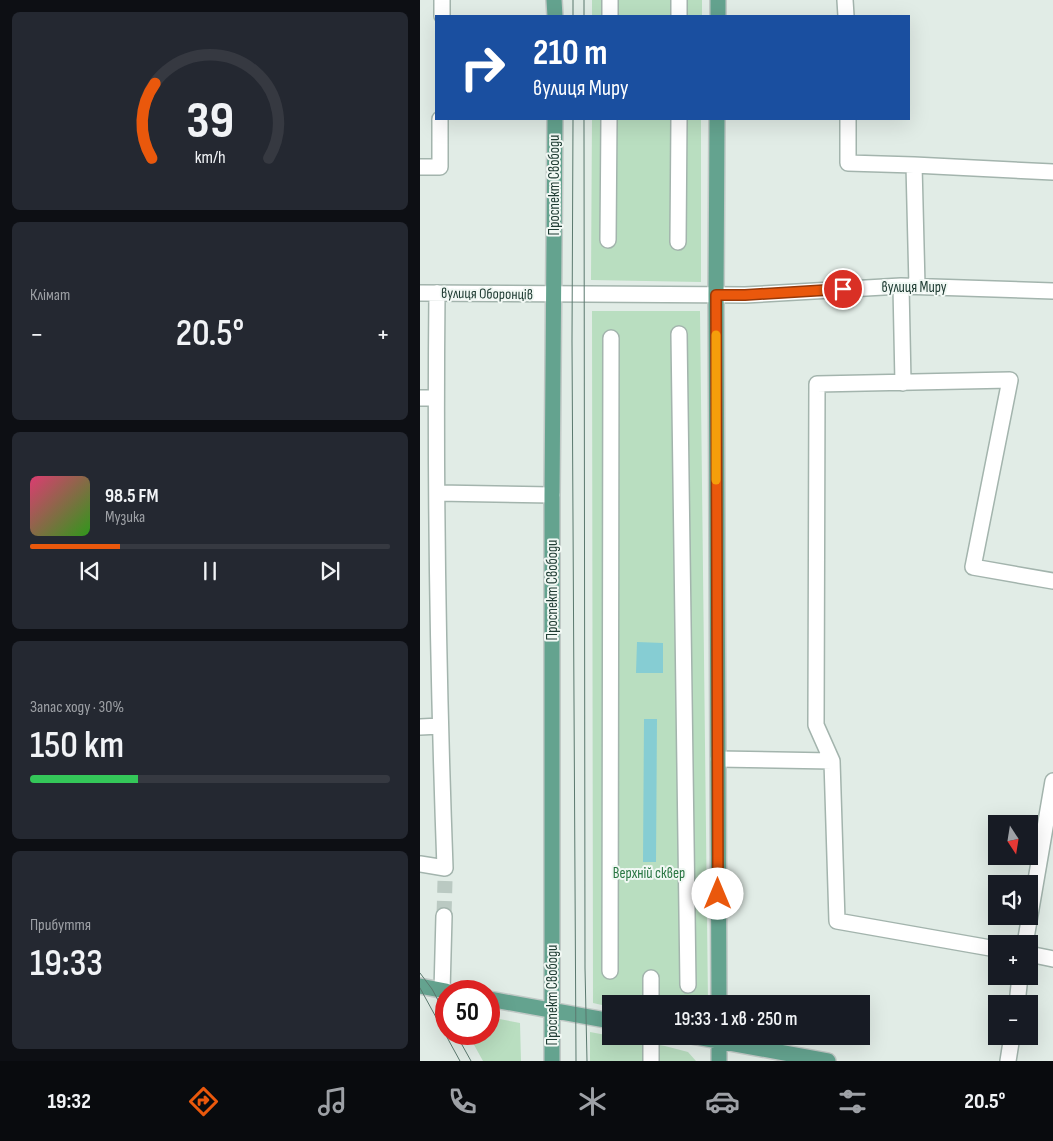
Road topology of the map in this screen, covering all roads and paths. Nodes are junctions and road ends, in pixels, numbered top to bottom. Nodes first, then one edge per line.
1 (442, 0) edge
2 (554, 0) edge
3 (610, 0) edge
4 (679, 0) edge
5 (718, 0) edge
6 (845, 0) edge
7 (442, 15) edge
8 (555, 15) edge
9 (610, 15) edge
10 (679, 15) edge
11 (718, 15) edge
12 (846, 15) edge
13 (440, 120) edge
14 (555, 120) edge
15 (609, 120) edge
16 (678, 120) edge
17 (717, 120) edge
18 (848, 120) edge
19 (914, 165) junction
20 (420, 166) edge
21 (1053, 172) edge
22 (608, 240) dead end
23 (678, 242) dead end
24 (901, 286) junction
25 (917, 286) junction
26 (1053, 291) edge
27 (420, 293) edge
28 (438, 293) junction
29 (553, 294) junction
30 (716, 295) junction
31 (679, 334) dead end
32 (611, 338) dead end
33 (903, 383) junction
34 (420, 398) edge
35 (436, 398) junction
36 (437, 493) junction
37 (552, 495) junction
38 (1053, 581) edge
39 (440, 726) junction
40 (420, 727) edge
41 (718, 759) junction
42 (832, 761) junction
43 (1053, 781) edge
44 (1049, 833) edge
45 (420, 864) edge
46 (444, 916) tunnel mouth
47 (1027, 935) edge
48 (988, 948) edge
49 (1038, 956) edge
50 (1053, 959) edge
51 (610, 971) dead end
52 (651, 978) dead end
53 (444, 980) edge
54 (688, 985) dead end
55 (420, 986) edge
56 (435, 989) edge
57 (651, 995) edge
58 (719, 995) edge
59 (500, 1001) edge
60 (552, 1010) junction
61 (602, 1019) edge
62 (651, 1045) edge
63 (719, 1045) edge
64 (749, 1045) edge
65 (1011, 1045) edge
66 (552, 1061) edge
67 (651, 1061) edge
68 (719, 1061) edge
69 (828, 1061) edge
70 (1008, 1061) edge

1 - 7 street
2 - 8 main road
3 - 9 street
4 - 10 street
5 - 11 main road
6 - 12 street
13 - 20 street
14 - 29 main road, Проспект Свободи
15 - 22 street
16 - 23 street
17 - 30 main road
18 - 19 street
19 - 21 street
19 - 25 street
24 - 25 street, вулиця Миру
24 - 30 street, вулиця Миру
24 - 33 street
25 - 26 street, вулиця Миру
27 - 28 street, вулиця Оборонців
28 - 29 street, вулиця Оборонців
28 - 35 street
29 - 30 street, вулиця Миру
29 - 37 main road, Проспект Свободи
30 - 41 main road
31 - 54 street
32 - 51 street
33 - 38 street
33 - 42 street
34 - 35 street
35 - 36 street
36 - 37 street
36 - 39 street
37 - 60 main road, Проспект Свободи
39 - 40 street
39 - 45 street
41 - 42 street
41 - 58 main road
42 - 48 street
43 - 44 street
44 - 47 street
46 - 53 street
49 - 50 street
52 - 57 street
55 - 56 main road
59 - 60 main road
60 - 61 main road
60 - 66 main road, Проспект Свободи
62 - 67 street
63 - 68 main road
64 - 69 main road
65 - 70 street

